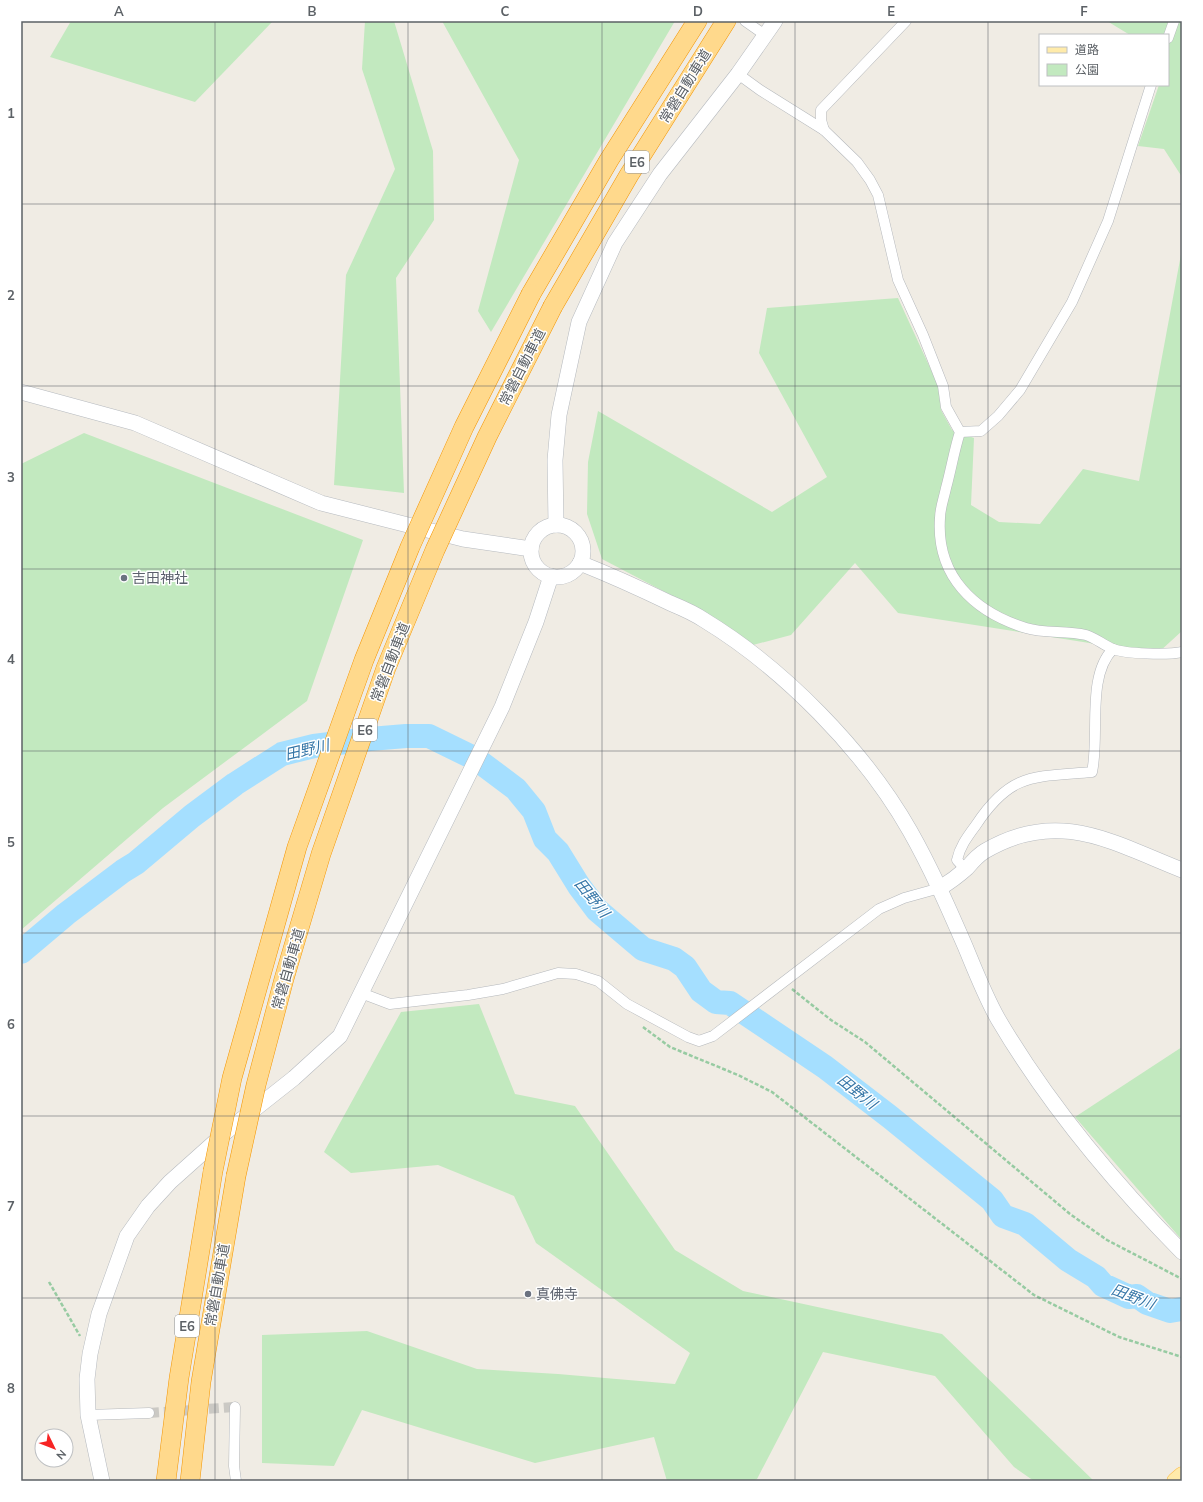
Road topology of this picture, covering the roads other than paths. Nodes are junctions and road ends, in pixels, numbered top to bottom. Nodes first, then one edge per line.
1 (697, 21) edge
2 (726, 21) edge
3 (745, 21) edge
4 (775, 21) edge
5 (906, 21) edge
6 (1174, 21) edge
7 (762, 33) junction
8 (1169, 35) edge
9 (738, 74) junction
10 (1151, 86) edge
11 (824, 130) junction
12 (21, 392) edge
13 (960, 432) junction
14 (556, 525) junction
15 (531, 549) junction
16 (580, 563) junction
17 (551, 576) junction
18 (1113, 649) junction
19 (1182, 652) edge
20 (965, 869) junction
21 (1182, 870) edge
22 (940, 888) junction
23 (361, 992) junction
24 (1182, 1252) edge
25 (235, 1407) dead end
26 (149, 1413) tunnel mouth
27 (88, 1415) junction
28 (1182, 1475) edge
29 (102, 1481) edge
30 (166, 1481) edge
31 (190, 1481) edge
32 (236, 1481) edge
33 (1175, 1481) edge

1 - 30 highway, 常磐自動車道 / E6, bridge
2 - 31 highway, 常磐自動車道 / E6, bridge
3 - 7 street
4 - 7 street
5 - 11 street
6 - 8 street
7 - 9 street
9 - 11 street
9 - 14 street
10 - 13 street
11 - 13 street
12 - 15 street
13 - 18 street
14 - 15 street
14 - 16 street
15 - 17 street
16 - 17 street
16 - 22 street
17 - 23 street
18 - 19 street
18 - 20 street
20 - 21 street
20 - 22 street
22 - 23 street
22 - 24 street
23 - 27 street
25 - 32 street
26 - 27 street
27 - 29 street
28 - 33 main road

